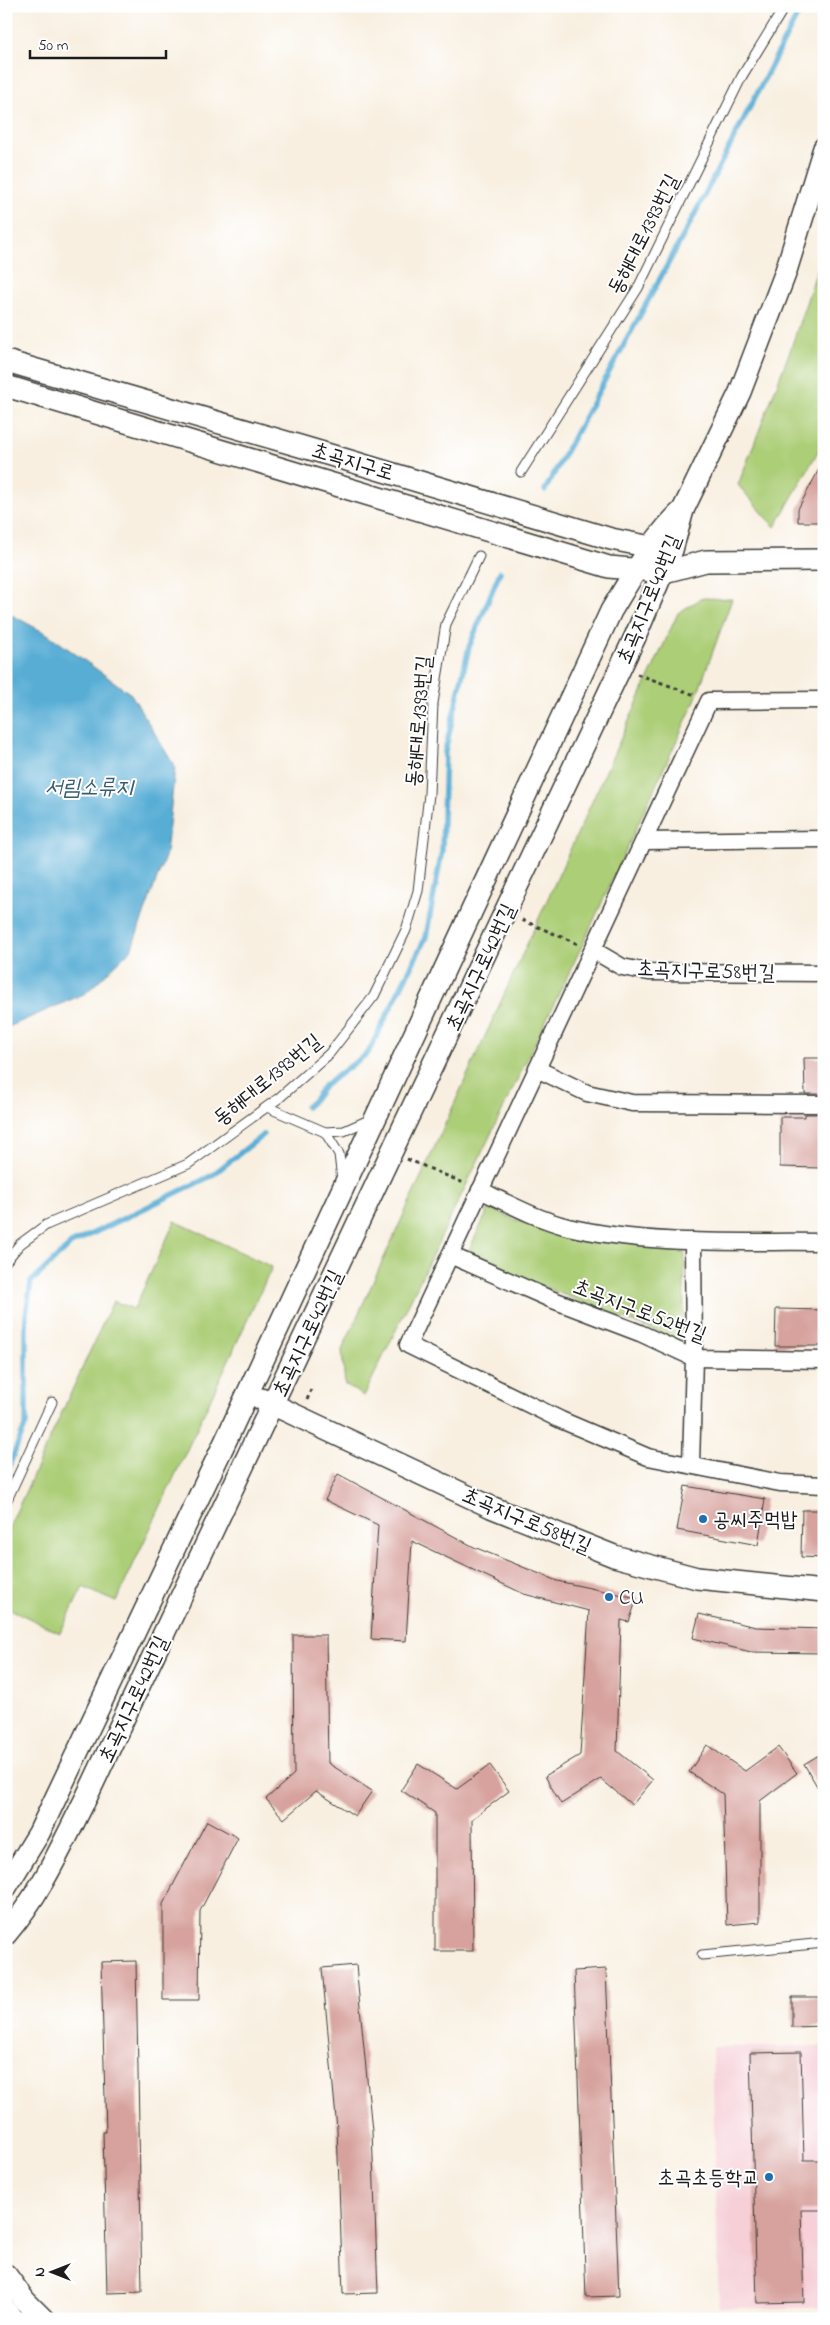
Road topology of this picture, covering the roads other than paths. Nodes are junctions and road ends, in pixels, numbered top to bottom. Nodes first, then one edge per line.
1 (785, 6) edge
2 (822, 159) edge
3 (6, 361) edge
4 (6, 386) edge
5 (521, 472) dead end
6 (683, 510) junction
7 (649, 547) junction
8 (672, 550) junction
9 (479, 556) dead end
10 (824, 560) edge
11 (699, 562) junction
12 (636, 570) junction
13 (664, 572) junction
14 (824, 700) edge
15 (563, 714) junction
16 (593, 727) junction
17 (824, 839) edge
18 (644, 840) junction
19 (593, 950) junction
20 (824, 974) edge
21 (537, 1069) junction
22 (824, 1104) edge
23 (267, 1107) junction
24 (374, 1118) junction
25 (325, 1132) junction
26 (343, 1185) junction
27 (480, 1190) junction
28 (694, 1241) junction
29 (824, 1242) edge
30 (450, 1255) junction
31 (6, 1261) edge
32 (694, 1358) junction
33 (824, 1360) edge
34 (248, 1393) junction
35 (52, 1402) dead end
36 (273, 1405) junction
37 (691, 1464) junction
38 (824, 1485) edge
39 (6, 1502) edge
40 (824, 1591) edge
41 (6, 1887) edge
42 (6, 1934) edge
43 (824, 1943) edge
44 (702, 1955) dead end
45 (6, 2275) edge
46 (6, 2310) edge
47 (12, 2319) edge
48 (43, 2319) edge

1 - 5 lane, 동해대로1393번길
2 - 6 street
3 - 7 street, 초곡지구로
4 - 12 street, 초곡지구로
6 - 7 street, 초곡지구로42번길
6 - 8 street, 초곡지구로42번길
7 - 8 street, 초곡지구로
7 - 12 street, 초곡지구로42번길
8 - 11 street, 초곡지구로
8 - 13 street, 초곡지구로42번길
9 - 23 lane, 동해대로1393번길
10 - 11 street, 초곡지구로
11 - 13 street, 초곡지구로
12 - 13 street, 초곡지구로
12 - 15 street, 초곡지구로42번길
13 - 16 street, 초곡지구로42번길
14 - 18 street
15 - 16 street
15 - 24 street, 초곡지구로42번길
16 - 36 street, 초곡지구로42번길
17 - 18 street
18 - 19 street
19 - 20 street, 초곡지구로58번길
19 - 21 street
21 - 22 street
21 - 27 street
23 - 25 lane
23 - 31 lane, 동해대로1393번길
24 - 25 lane
24 - 26 street, 초곡지구로42번길
25 - 26 lane
26 - 34 street, 초곡지구로42번길
27 - 28 street
27 - 30 street
28 - 29 street
28 - 32 street
30 - 32 street, 초곡지구로52번길
30 - 37 street
32 - 33 street, 초곡지구로52번길
32 - 37 street
34 - 36 street, 초곡지구로58번길
34 - 41 street, 초곡지구로42번길
35 - 39 lane
36 - 40 street, 초곡지구로58번길
36 - 42 street, 초곡지구로42번길
37 - 38 street
43 - 44 lane
45 - 48 street
46 - 47 street

